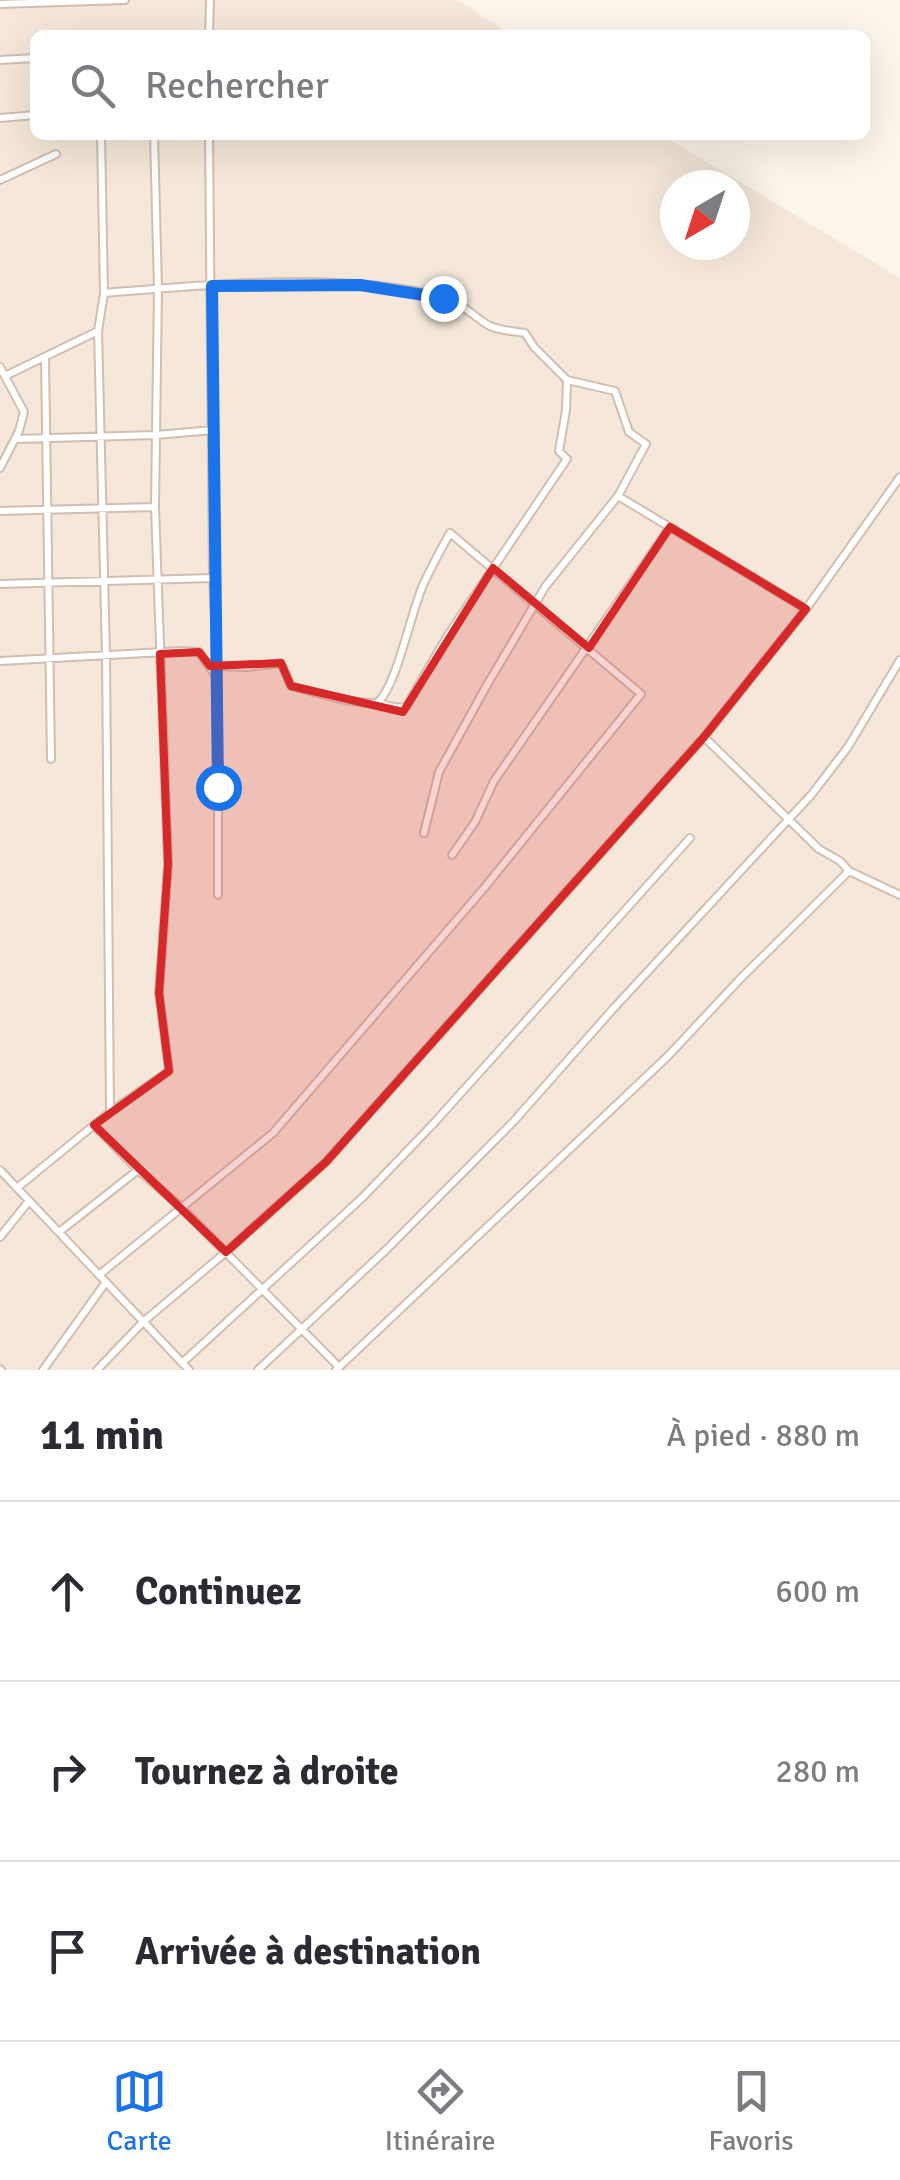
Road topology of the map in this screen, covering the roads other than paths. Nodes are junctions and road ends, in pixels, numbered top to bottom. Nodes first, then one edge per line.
1 (125, 0) edge
2 (210, 0) edge
3 (0, 4) edge
4 (209, 30) edge
5 (30, 58) edge
6 (0, 60) edge
7 (30, 115) edge
8 (0, 118) edge
9 (101, 140) edge
10 (154, 140) edge
11 (209, 140) edge
12 (56, 154) dead end
13 (0, 180) edge
14 (212, 286) junction
15 (158, 289) junction
16 (104, 294) junction
17 (98, 331) junction
18 (45, 357) junction
19 (0, 367) edge
20 (4, 376) junction
21 (566, 380) junction
22 (213, 430) junction
23 (102, 435) junction
24 (156, 435) junction
25 (15, 439) junction
26 (46, 439) junction
27 (0, 468) edge
28 (900, 478) edge
29 (618, 496) junction
30 (155, 506) junction
31 (102, 508) junction
32 (47, 509) junction
33 (0, 511) edge
34 (670, 528) junction
35 (493, 568) junction
36 (213, 578) junction
37 (49, 582) junction
38 (105, 582) junction
39 (159, 582) junction
40 (0, 584) edge
41 (536, 604) junction
42 (806, 608) junction
43 (588, 648) junction
44 (160, 654) junction
45 (106, 655) junction
46 (49, 656) junction
47 (900, 660) edge
48 (0, 661) edge
49 (217, 666) junction
50 (218, 679) junction
51 (377, 702) junction
52 (704, 737) junction
53 (51, 759) dead end
54 (786, 820) junction
55 (424, 834) dead end
56 (690, 838) dead end
57 (452, 855) dead end
58 (849, 871) junction
59 (900, 895) edge
60 (218, 896) dead end
61 (110, 1112) junction
62 (94, 1126) junction
63 (138, 1170) junction
64 (2, 1175) edge
65 (17, 1188) junction
66 (29, 1201) junction
67 (182, 1207) junction
68 (59, 1232) junction
69 (0, 1236) edge
70 (226, 1252) junction
71 (99, 1275) junction
72 (106, 1282) junction
73 (264, 1290) junction
74 (143, 1322) junction
75 (302, 1330) junction
76 (182, 1363) junction
77 (338, 1368) edge
78 (43, 1370) edge
79 (97, 1370) edge
80 (189, 1370) edge
81 (258, 1370) edge

1 - 3 street
2 - 4 street
5 - 6 street
7 - 8 street
9 - 16 street
10 - 15 street
11 - 14 street
12 - 13 street
14 - 15 street
14 - 21 street
14 - 22 street
15 - 16 street
15 - 24 street
16 - 17 street
17 - 18 street
17 - 23 street
18 - 20 street
18 - 26 street
19 - 20 street
20 - 25 street
21 - 29 street
21 - 35 street
22 - 24 street
22 - 36 street
23 - 24 street
23 - 26 street
23 - 31 street
24 - 30 street
25 - 26 street
25 - 27 street
26 - 32 street
28 - 42 street
29 - 34 street
29 - 41 street
30 - 31 street
30 - 39 street
31 - 32 street
31 - 38 street
32 - 33 street
32 - 37 street
34 - 42 street
34 - 43 street
35 - 41 street
35 - 51 street
35 - 51 street
36 - 39 street
36 - 49 street
37 - 38 street
37 - 40 street
37 - 46 street
38 - 39 street
38 - 45 street
39 - 44 street
41 - 43 street
41 - 55 street
42 - 52 street
43 - 57 street
43 - 67 street
44 - 45 street
44 - 50 street
44 - 61 street
45 - 46 street
45 - 61 street
46 - 48 street
46 - 53 street
47 - 54 street
49 - 50 street
49 - 51 street
50 - 60 street
52 - 54 street
52 - 70 street
54 - 58 street
54 - 75 street
56 - 73 street
58 - 59 street
58 - 77 street
61 - 62 street
62 - 63 street
62 - 65 street
63 - 67 street
63 - 68 street
64 - 65 street
65 - 66 street
66 - 68 street
66 - 69 street
67 - 70 street
67 - 71 street
68 - 71 street
70 - 73 street
70 - 74 street
71 - 72 street
72 - 74 street
72 - 78 street
73 - 75 street
73 - 76 street
74 - 76 street
74 - 79 street
75 - 77 street
75 - 81 street
76 - 80 street

